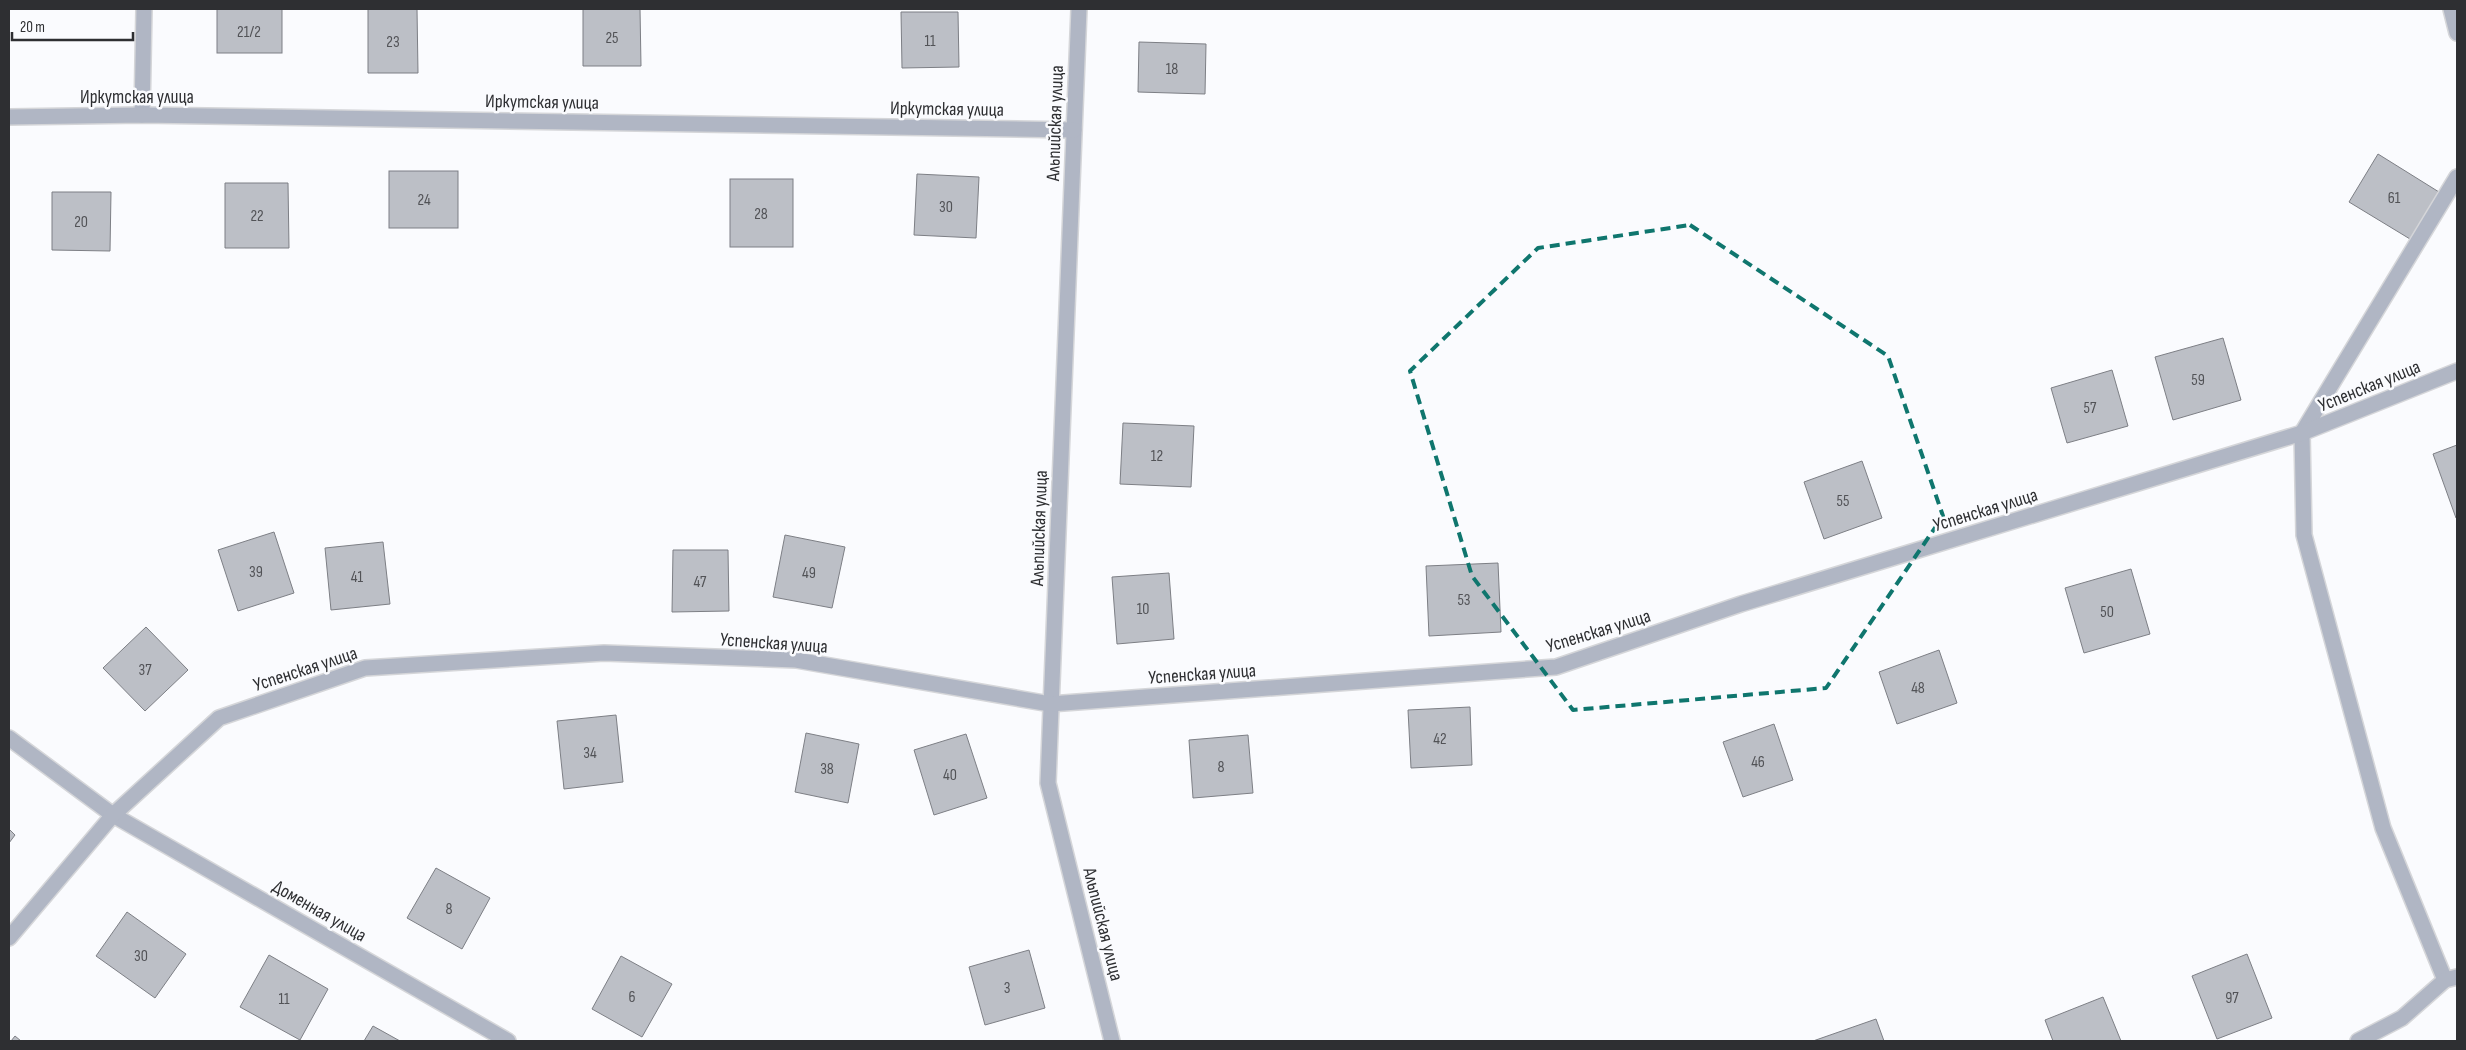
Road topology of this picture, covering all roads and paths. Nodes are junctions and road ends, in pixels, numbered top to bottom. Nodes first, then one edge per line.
1 (144, 9) edge
2 (1078, 9) edge
3 (2452, 9) edge
4 (2457, 33) edge
5 (142, 115) junction
6 (9, 117) edge
7 (1074, 130) junction
8 (2457, 177) edge
9 (2457, 371) edge
10 (2302, 433) junction
11 (1050, 704) junction
12 (9, 738) edge
13 (113, 815) junction
14 (9, 938) edge
15 (2451, 978) edge
16 (508, 1041) edge
17 (1112, 1041) edge
18 (2358, 1041) edge

1 - 5 street
2 - 7 street, Альпийская улица
3 - 4 street
5 - 6 street, Иркутская улица
5 - 7 street, Иркутская улица
7 - 11 street, Альпийская улица
8 - 10 street
9 - 10 street, Успенская улица
10 - 11 street, Успенская улица
10 - 15 street
11 - 13 street, Успенская улица
11 - 17 street, Альпийская улица
12 - 13 street, Доменная улица
13 - 14 street, Успенская улица
13 - 16 street, Доменная улица
15 - 18 street

